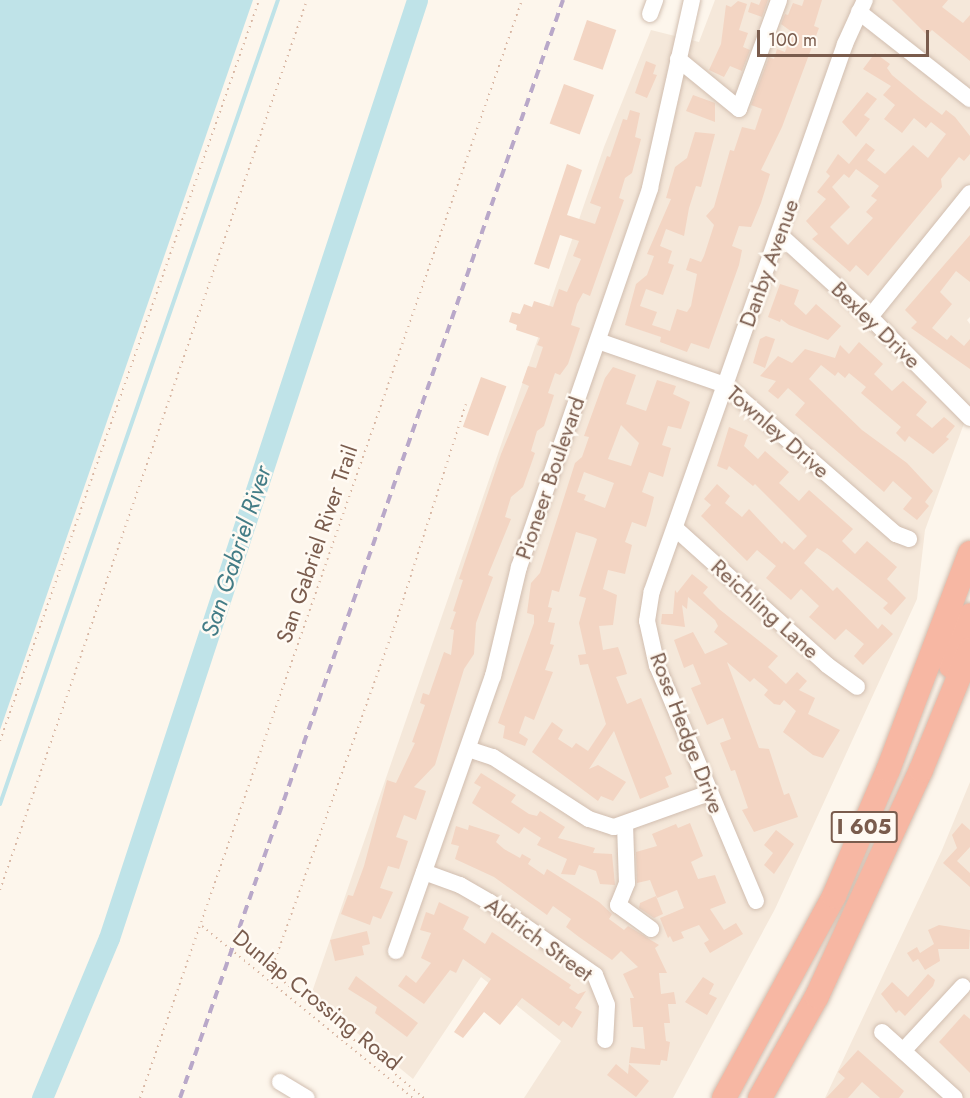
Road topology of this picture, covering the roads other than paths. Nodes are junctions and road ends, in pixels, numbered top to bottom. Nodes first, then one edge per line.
1 (692, 0) edge
2 (779, 0) edge
3 (862, 6) edge
4 (678, 59) junction
5 (970, 99) edge
6 (970, 194) edge
7 (780, 235) junction
8 (870, 316) junction
9 (598, 341) junction
10 (724, 385) junction
11 (970, 418) edge
12 (675, 528) junction
13 (909, 539) dead end
14 (970, 553) edge
15 (970, 615) edge
16 (970, 650) edge
17 (857, 687) dead end
18 (468, 749) junction
19 (921, 770) junction
20 (709, 793) junction
21 (625, 824) junction
22 (424, 872) junction
23 (756, 901) dead end
24 (651, 929) dead end
25 (396, 951) dead end
26 (963, 986) dead end
27 (882, 1032) dead end
28 (605, 1040) dead end
29 (903, 1051) junction
30 (280, 1082) dead end
31 (727, 1095) edge
32 (307, 1098) edge
33 (760, 1098) edge
34 (955, 1098) edge

1 - 4 street, Pioneer Boulevard
2 - 4 street
3 - 5 street
3 - 7 street, Danby Avenue
4 - 9 street, Pioneer Boulevard
6 - 8 street
7 - 8 street, Bexley Drive
7 - 10 street, Danby Avenue
8 - 11 street, Bexley Drive
9 - 10 street, Townley Drive
9 - 18 street, Pioneer Boulevard
10 - 12 street, Danby Avenue
10 - 13 street, Townley Drive
12 - 17 street, Reichling Lane
12 - 20 street, Rose Hedge Drive
14 - 31 highway, I 605
15 - 19 highway
16 - 19 highway, I 605
18 - 21 street
18 - 22 street, Pioneer Boulevard
19 - 33 highway, I 605
20 - 21 street
20 - 23 street, Rose Hedge Drive
21 - 24 street
22 - 25 street, Pioneer Boulevard
22 - 28 street, Aldrich Street
26 - 29 street
27 - 29 street
29 - 34 street
30 - 32 street

